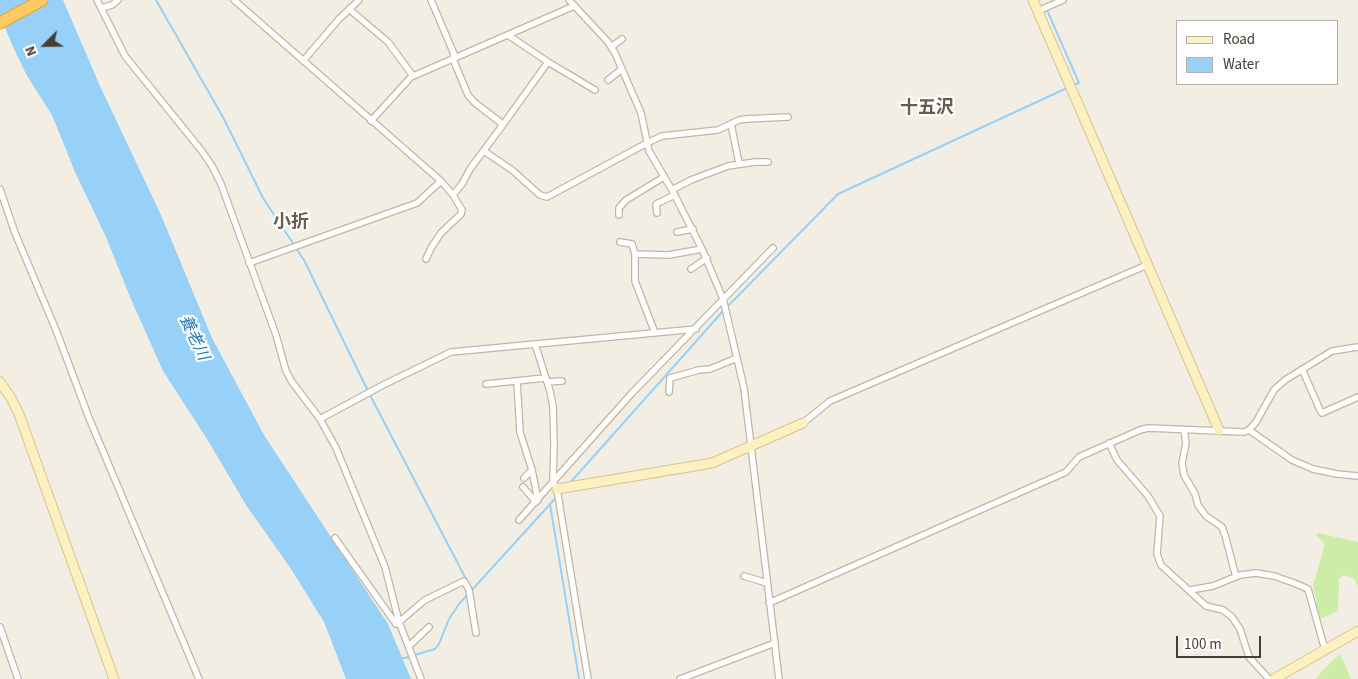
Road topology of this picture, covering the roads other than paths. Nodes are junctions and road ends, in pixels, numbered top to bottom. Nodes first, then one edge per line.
1 (27, 0) edge
2 (42, 0) edge
3 (97, 0) edge
4 (118, 0) edge
5 (234, 0) edge
6 (359, 0) edge
7 (430, 0) edge
8 (569, 0) edge
9 (1033, 0) edge
10 (1063, 0) edge
11 (574, 6) junction
12 (101, 8) junction
13 (349, 9) junction
14 (1038, 11) junction
15 (0, 16) edge
16 (0, 23) edge
17 (508, 35) junction
18 (622, 39) dead end
19 (611, 47) junction
20 (453, 59) junction
21 (303, 61) junction
22 (548, 62) junction
23 (622, 69) junction
24 (413, 76) junction
25 (608, 80) dead end
26 (595, 90) dead end
27 (788, 117) dead end
28 (372, 121) junction
29 (731, 124) junction
30 (502, 126) junction
31 (647, 143) junction
32 (484, 151) junction
33 (768, 162) dead end
34 (739, 163) junction
35 (664, 177) junction
36 (441, 181) junction
37 (0, 188) edge
38 (673, 193) junction
39 (453, 194) junction
40 (657, 213) dead end
41 (619, 215) dead end
42 (692, 229) junction
43 (677, 232) dead end
44 (620, 242) dead end
45 (773, 248) dead end
46 (702, 249) junction
47 (635, 254) junction
48 (707, 258) junction
49 (426, 259) dead end
50 (249, 263) junction
51 (1147, 265) junction
52 (690, 269) dead end
53 (723, 299) junction
54 (696, 329) junction
55 (655, 333) junction
56 (535, 344) junction
57 (1358, 347) edge
58 (737, 358) junction
59 (1302, 369) junction
60 (546, 380) junction
61 (562, 380) dead end
62 (517, 381) junction
63 (0, 382) edge
64 (486, 384) dead end
65 (669, 392) dead end
66 (1358, 397) edge
67 (320, 419) junction
68 (804, 422) joint
69 (1184, 430) junction
70 (1220, 430) junction
71 (1249, 430) junction
72 (1109, 443) junction
73 (750, 447) junction
74 (532, 470) junction
75 (1358, 476) edge
76 (524, 478) dead end
77 (555, 486) junction
78 (523, 487) dead end
79 (537, 501) junction
80 (520, 520) dead end
81 (335, 538) dead end
82 (744, 576) dead end
83 (1236, 577) junction
84 (767, 583) junction
85 (1190, 590) junction
86 (769, 603) junction
87 (399, 622) junction
88 (0, 627) edge
89 (428, 627) dead end
90 (1358, 631) edge
91 (476, 633) dead end
92 (775, 643) junction
93 (409, 646) junction
94 (1325, 650) junction
95 (18, 679) edge
96 (114, 679) edge
97 (199, 679) edge
98 (421, 679) edge
99 (588, 679) edge
100 (680, 679) edge
101 (779, 679) edge
102 (1269, 679) edge
103 (1274, 679) edge

1 - 15 highway
2 - 16 highway
3 - 12 street
4 - 12 street
5 - 21 street
6 - 13 street
7 - 20 street
8 - 11 street
9 - 14 street
10 - 14 street
11 - 17 street
11 - 19 street
12 - 50 street
13 - 21 street
13 - 24 street
14 - 51 street
17 - 20 street
17 - 22 street
18 - 19 street
19 - 23 street
20 - 24 street
20 - 30 street
21 - 28 street
22 - 26 street
22 - 30 street
23 - 25 street
23 - 31 street
24 - 28 street
27 - 29 street
28 - 36 street
29 - 31 street
29 - 34 street
30 - 32 street
31 - 32 street
31 - 35 street
32 - 39 street
33 - 34 street
34 - 38 street
35 - 38 street
35 - 41 street
36 - 39 street
36 - 50 street
37 - 97 street
38 - 40 street
38 - 42 street
39 - 49 street
42 - 43 street
42 - 46 street
44 - 47 street
45 - 53 street
46 - 47 street
46 - 48 street
47 - 55 street
48 - 52 street
48 - 53 street
50 - 67 street
51 - 68 street
51 - 70 street
53 - 54 street
53 - 58 street
54 - 55 street
54 - 77 street
55 - 56 street
56 - 60 street
56 - 67 street
57 - 59 street
58 - 65 street
58 - 73 street
59 - 66 street
59 - 71 street
60 - 61 street
60 - 62 street
60 - 77 street
62 - 64 street
62 - 74 street
63 - 96 street
67 - 87 street
68 - 73 street
69 - 70 street
69 - 72 street
69 - 83 street
70 - 71 street
71 - 75 street
72 - 85 street
72 - 86 street
73 - 77 street
73 - 84 street
74 - 76 street
74 - 79 street
77 - 79 street
77 - 99 street
78 - 79 street
79 - 80 street
81 - 87 street
82 - 84 street
83 - 85 street
83 - 94 street
84 - 86 street
85 - 102 street
86 - 92 street
87 - 91 street
87 - 93 street
88 - 95 street
89 - 93 street
90 - 94 street
92 - 100 street
92 - 101 street
93 - 98 street
94 - 103 street

